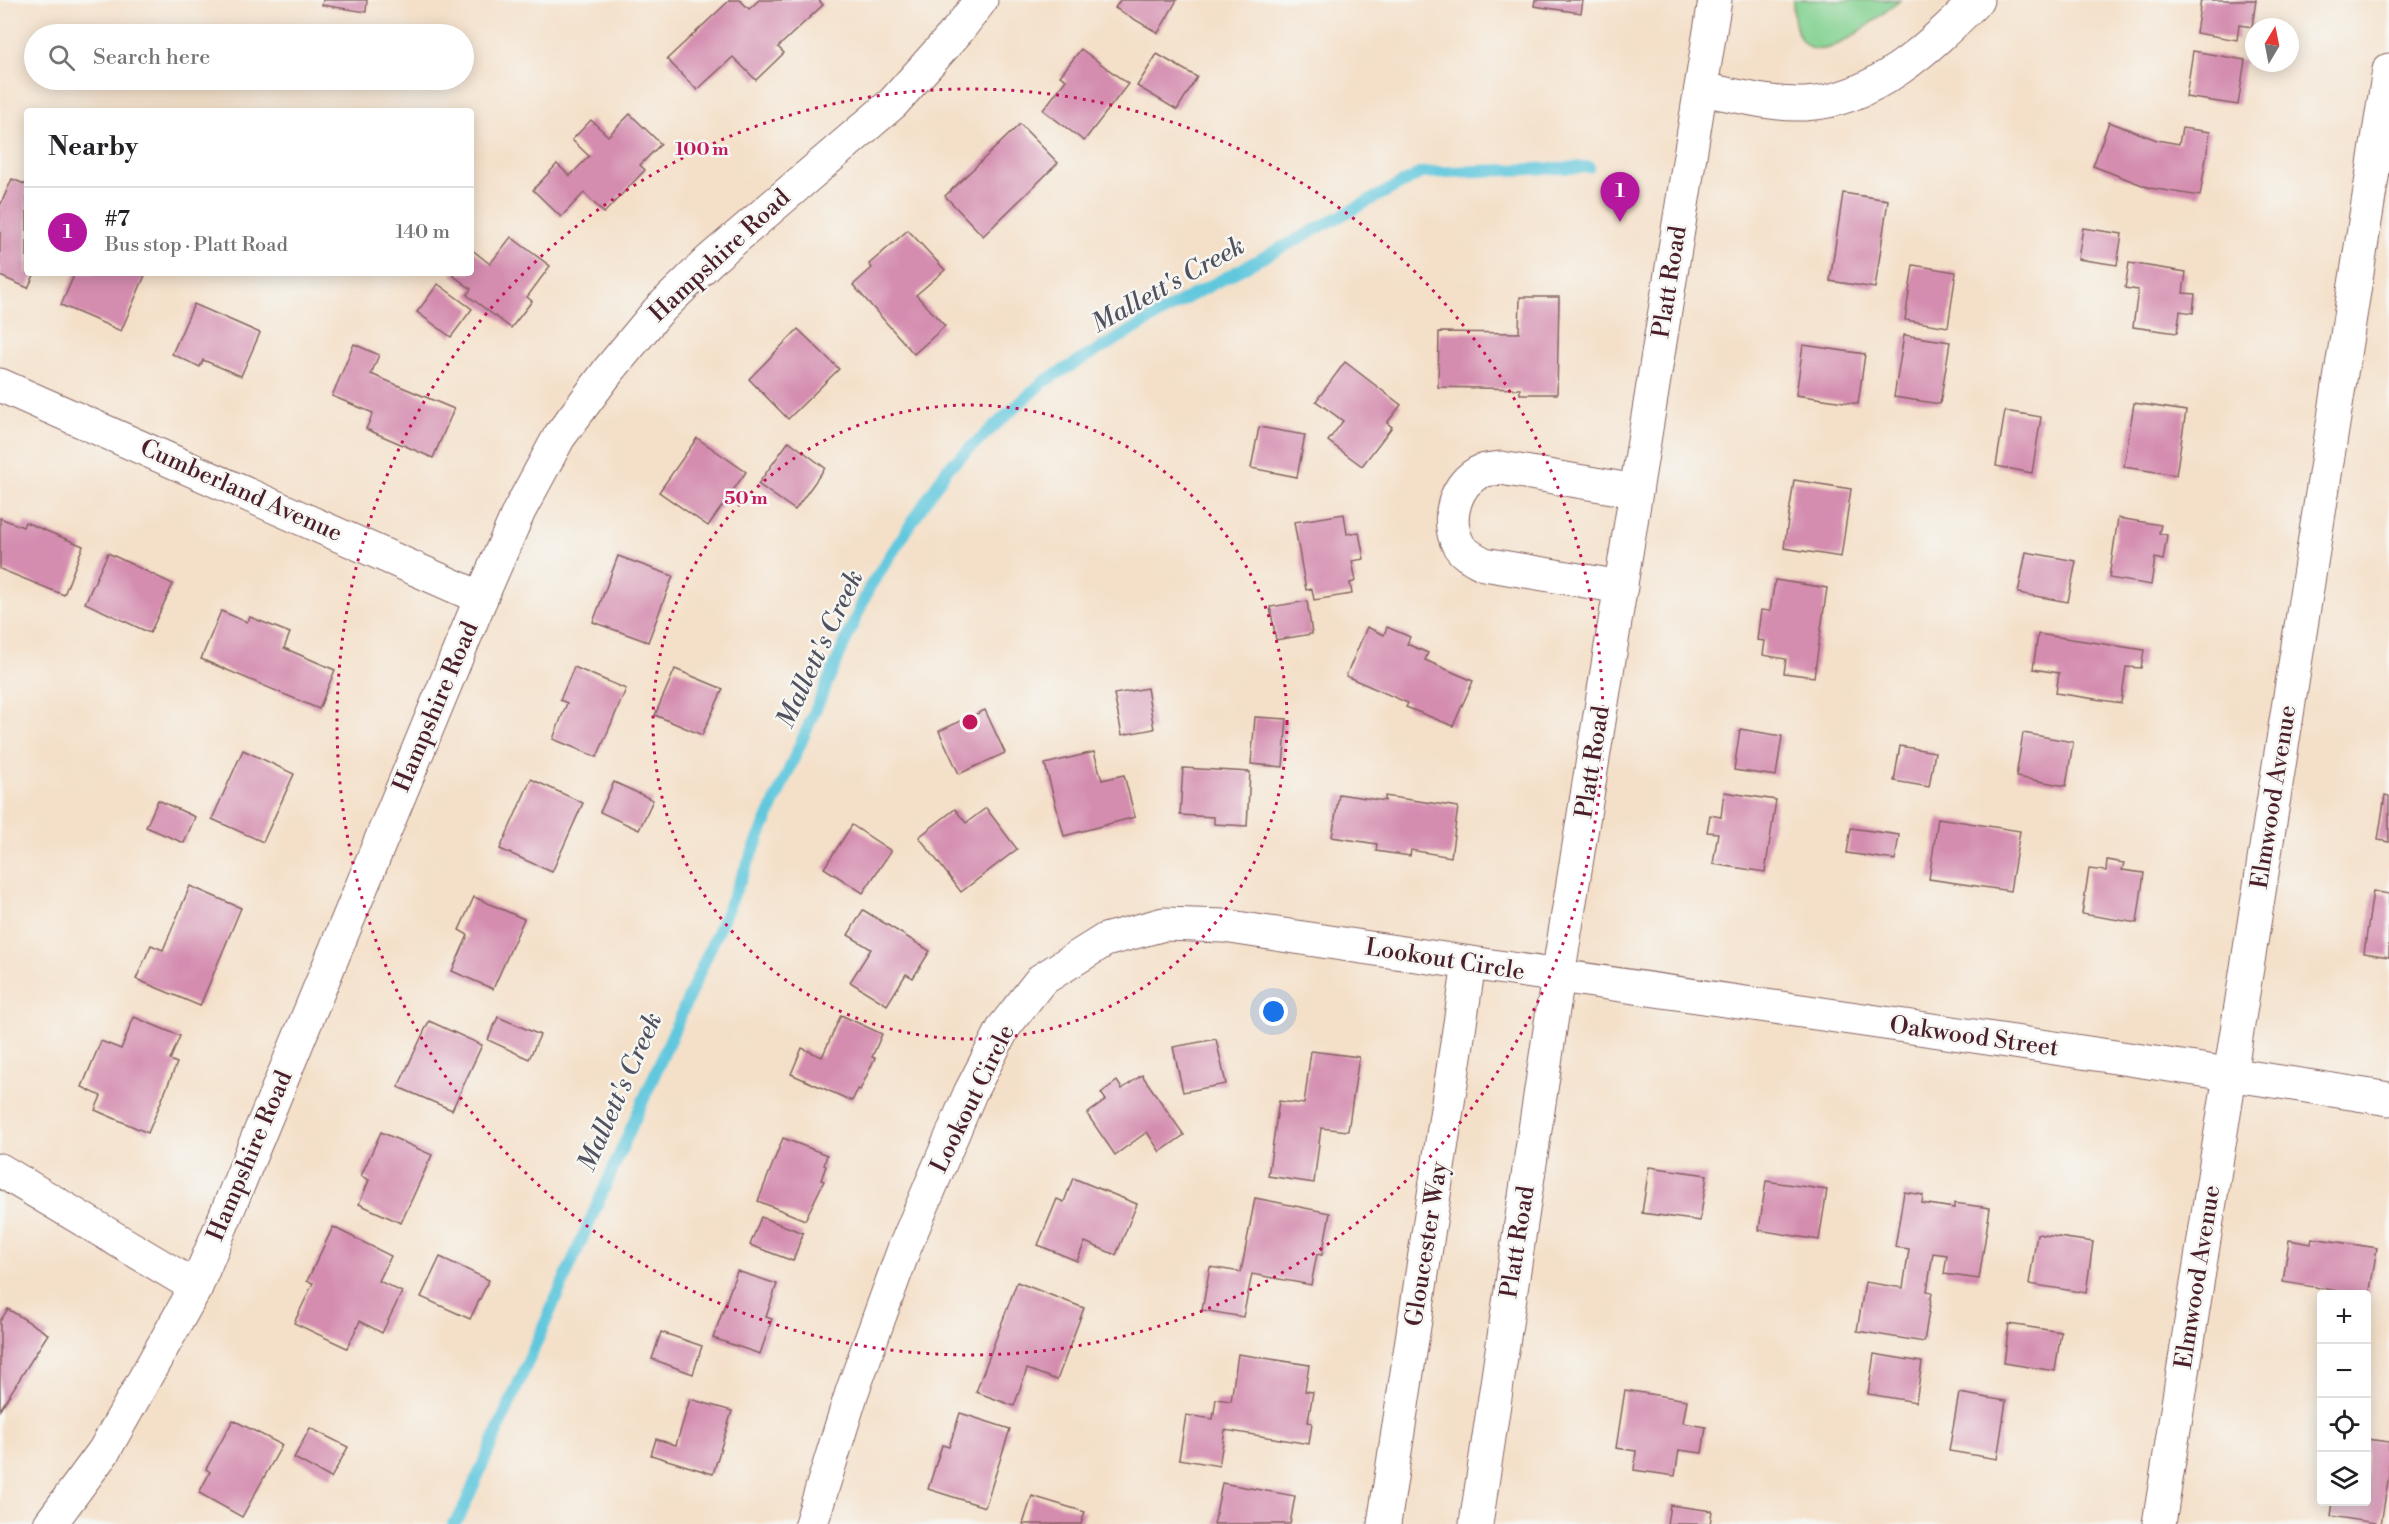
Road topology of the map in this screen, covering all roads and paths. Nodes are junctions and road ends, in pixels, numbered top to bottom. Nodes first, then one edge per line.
1 (981, 0) edge
2 (1715, 0) edge
3 (1977, 0) edge
4 (2389, 70) edge
5 (1701, 89) junction
6 (0, 385) edge
7 (1636, 491) junction
8 (1621, 587) junction
9 (481, 598) junction
10 (1469, 963) junction
11 (1558, 976) junction
12 (2230, 1073) junction
13 (2389, 1099) edge
14 (0, 1170) edge
15 (196, 1287) junction
16 (50, 1524) edge
17 (811, 1524) edge
18 (1384, 1524) edge
19 (1476, 1524) edge
20 (2159, 1524) edge

1 - 9 street, Hampshire Road
2 - 5 street, Platt Road
3 - 5 street
4 - 12 street, Elmwood Avenue
5 - 7 street, Platt Road
6 - 9 street, Cumberland Avenue
7 - 8 street, Platt Road
7 - 8 street
8 - 11 street, Platt Road
9 - 15 street, Hampshire Road
10 - 11 street, Lookout Circle
10 - 17 street, Lookout Circle
10 - 18 street, Gloucester Way
11 - 12 street, Oakwood Street
11 - 19 street, Platt Road
12 - 13 street, Oakwood Street
12 - 20 street, Elmwood Avenue
14 - 15 street
15 - 16 street, Hampshire Road

